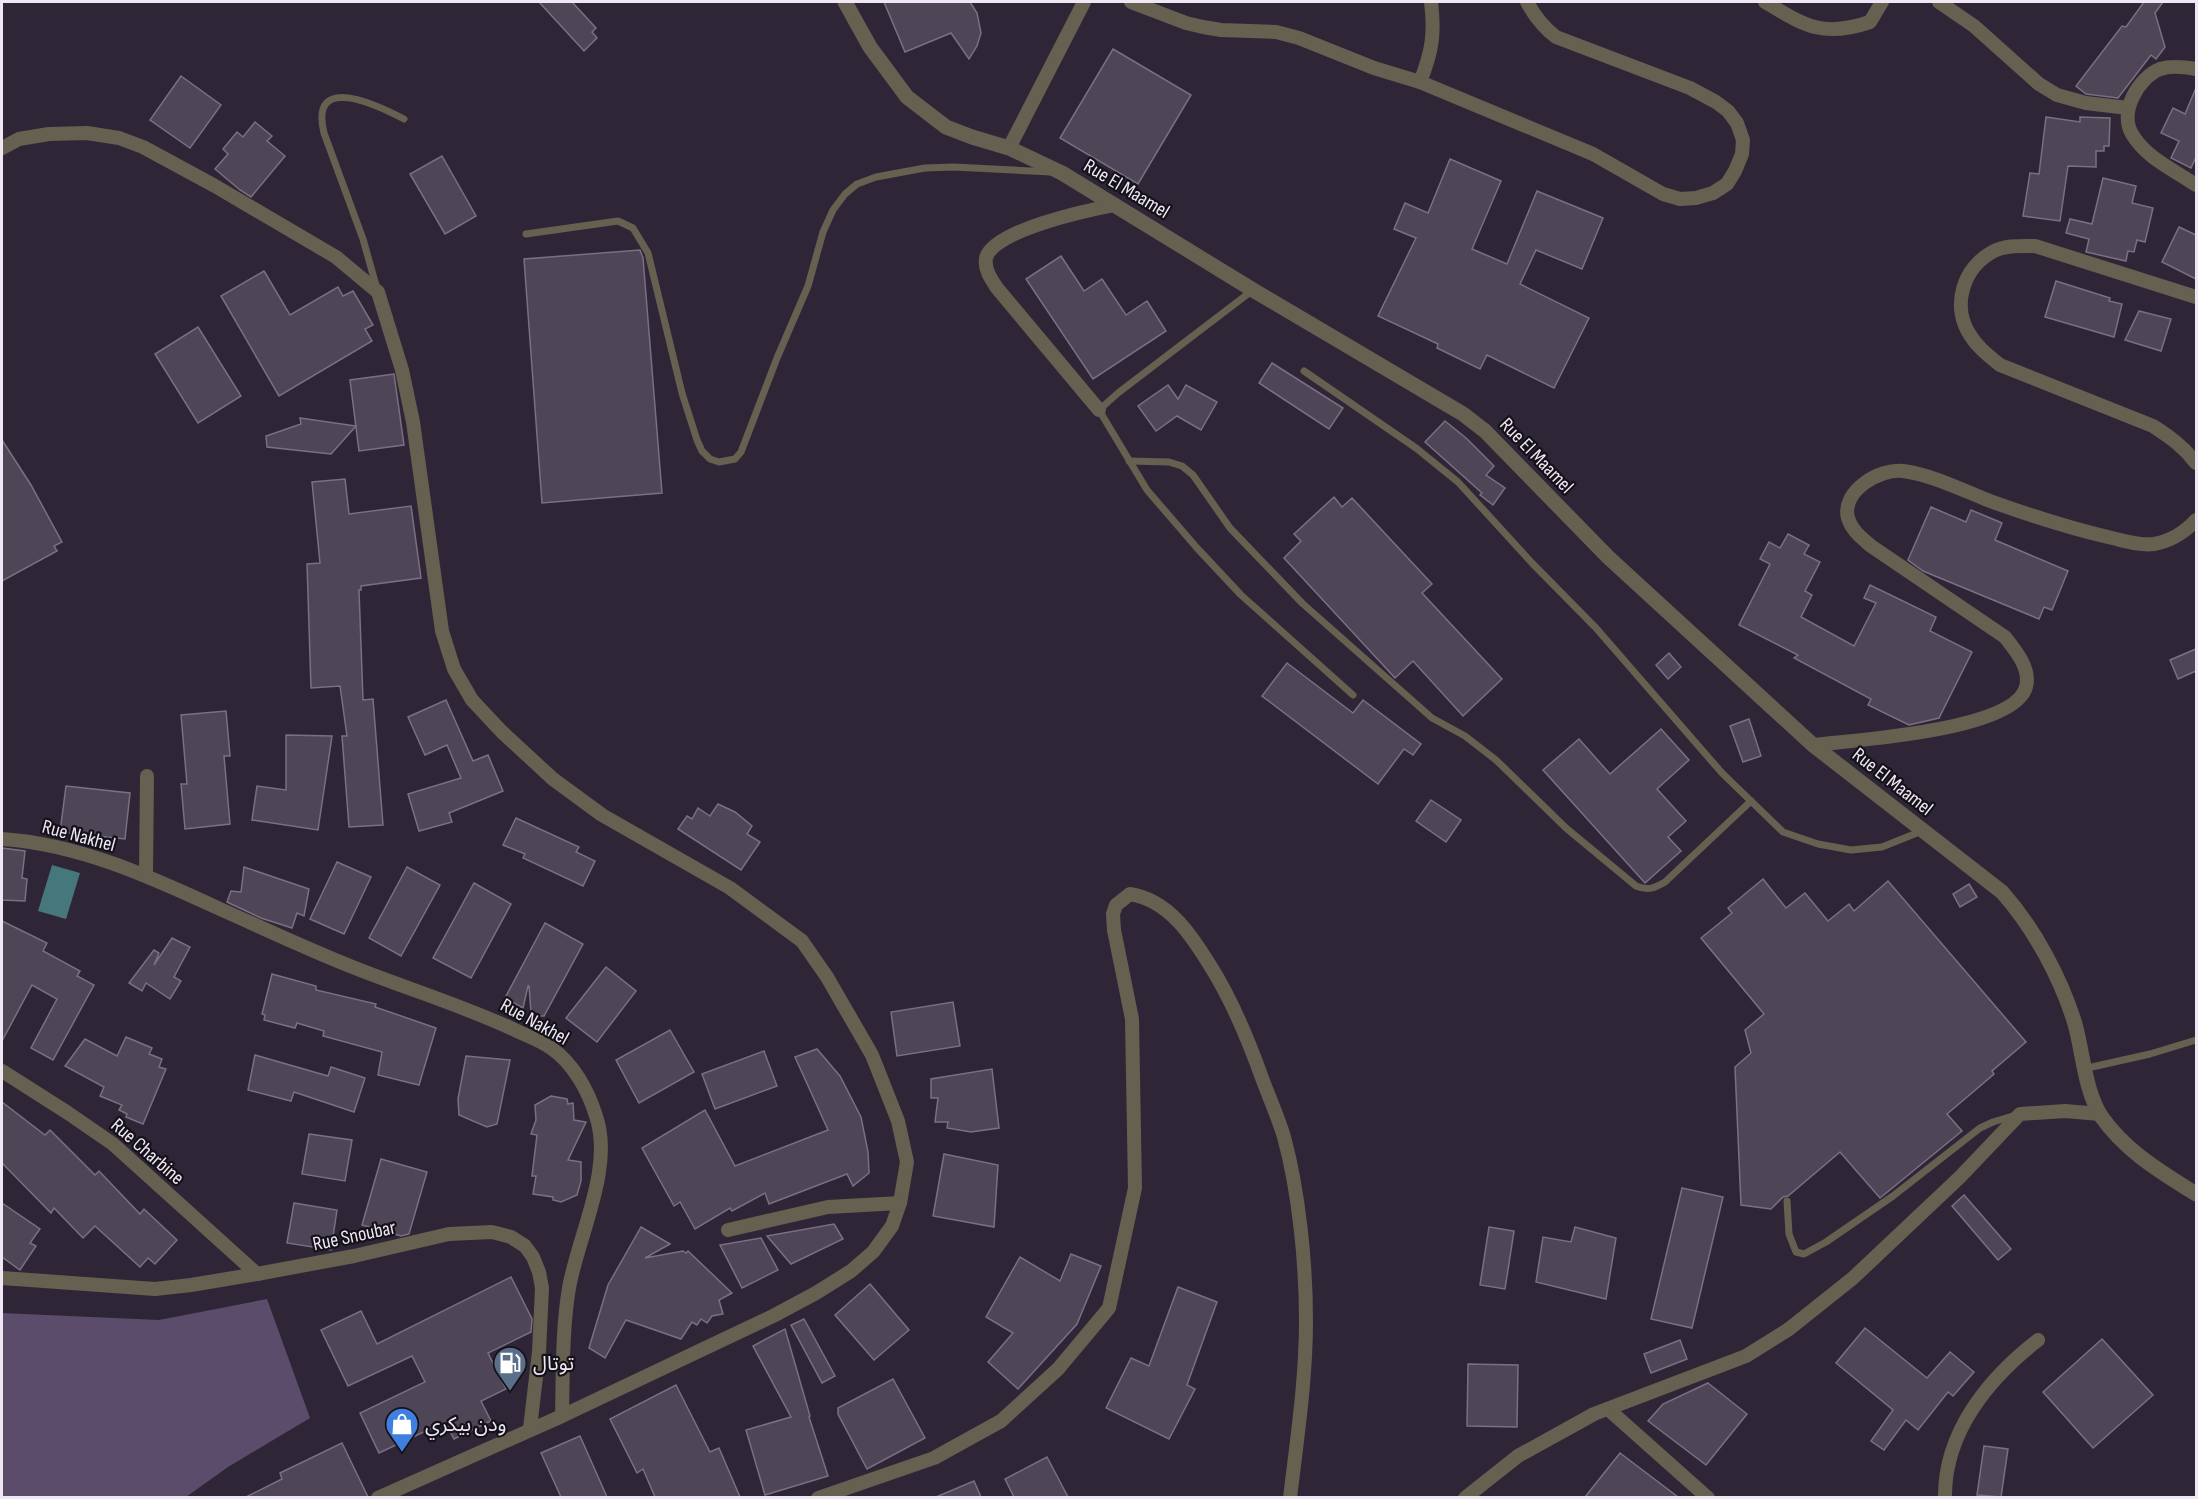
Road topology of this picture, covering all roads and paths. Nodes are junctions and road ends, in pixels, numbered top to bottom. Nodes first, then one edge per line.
1 (845, 2) edge
2 (1084, 2) edge
3 (1131, 2) edge
4 (1431, 2) edge
5 (1527, 2) edge
6 (1765, 2) edge
7 (1882, 2) edge
8 (1939, 2) edge
9 (2196, 69) edge
10 (1420, 82) junction
11 (2128, 108) junction
12 (404, 118) dead end
13 (2, 148) edge
14 (1009, 148) junction
15 (1062, 173) junction
16 (2196, 185) edge
17 (1115, 205) junction
18 (526, 234) dead end
19 (1253, 290) junction
20 (378, 292) junction
21 (2196, 297) edge
22 (1304, 371) dead end
23 (1099, 410) junction
24 (1129, 461) junction
25 (2196, 463) edge
26 (2196, 520) edge
27 (1353, 695) dead end
28 (1813, 745) junction
29 (147, 776) dead end
30 (1751, 801) junction
31 (1922, 831) junction
32 (2, 839) edge
33 (146, 874) junction
34 (2196, 1040) edge
35 (2083, 1069) junction
36 (2, 1071) edge
37 (2020, 1114) junction
38 (2100, 1114) junction
39 (2196, 1194) edge
40 (1787, 1202) dead end
41 (900, 1203) junction
42 (728, 1230) dead end
43 (257, 1274) junction
44 (2, 1278) edge
45 (2038, 1340) dead end
46 (1608, 1409) junction
47 (562, 1416) junction
48 (530, 1428) junction
49 (378, 1497) edge
50 (818, 1497) edge
51 (1290, 1497) edge
52 (1465, 1497) edge
53 (1708, 1497) edge
54 (1945, 1497) edge

1 - 14 street, Rue El Maamel
2 - 14 street
3 - 10 street
4 - 10 street
5 - 10 street
6 - 7 street
8 - 11 street
9 - 11 street
11 - 16 street
12 - 20 lane
13 - 20 street
14 - 15 street, Rue El Maamel
15 - 17 street, Rue El Maamel
15 - 18 lane
17 - 19 street, Rue El Maamel
17 - 23 street
19 - 23 lane
19 - 28 street, Rue El Maamel
20 - 41 street
21 - 25 street
22 - 30 lane
23 - 24 lane
24 - 27 lane
24 - 30 lane
26 - 28 street
28 - 31 street, Rue El Maamel
29 - 33 street, Rue Nakhel
30 - 31 lane
31 - 35 street, Rue El Maamel
32 - 33 street, Rue Nakhel
33 - 47 street, Rue Nakhel
34 - 35 lane
35 - 38 street, Rue El Maamel
36 - 43 street, Rue Charbine
37 - 38 street
37 - 40 lane
37 - 46 street
38 - 39 street, Rue El Maamel
41 - 42 street
41 - 47 street
43 - 44 street, Rue Snoubar
43 - 48 street, Rue Snoubar
45 - 54 street
46 - 52 street
46 - 53 street
47 - 48 street
48 - 49 street
50 - 51 street

